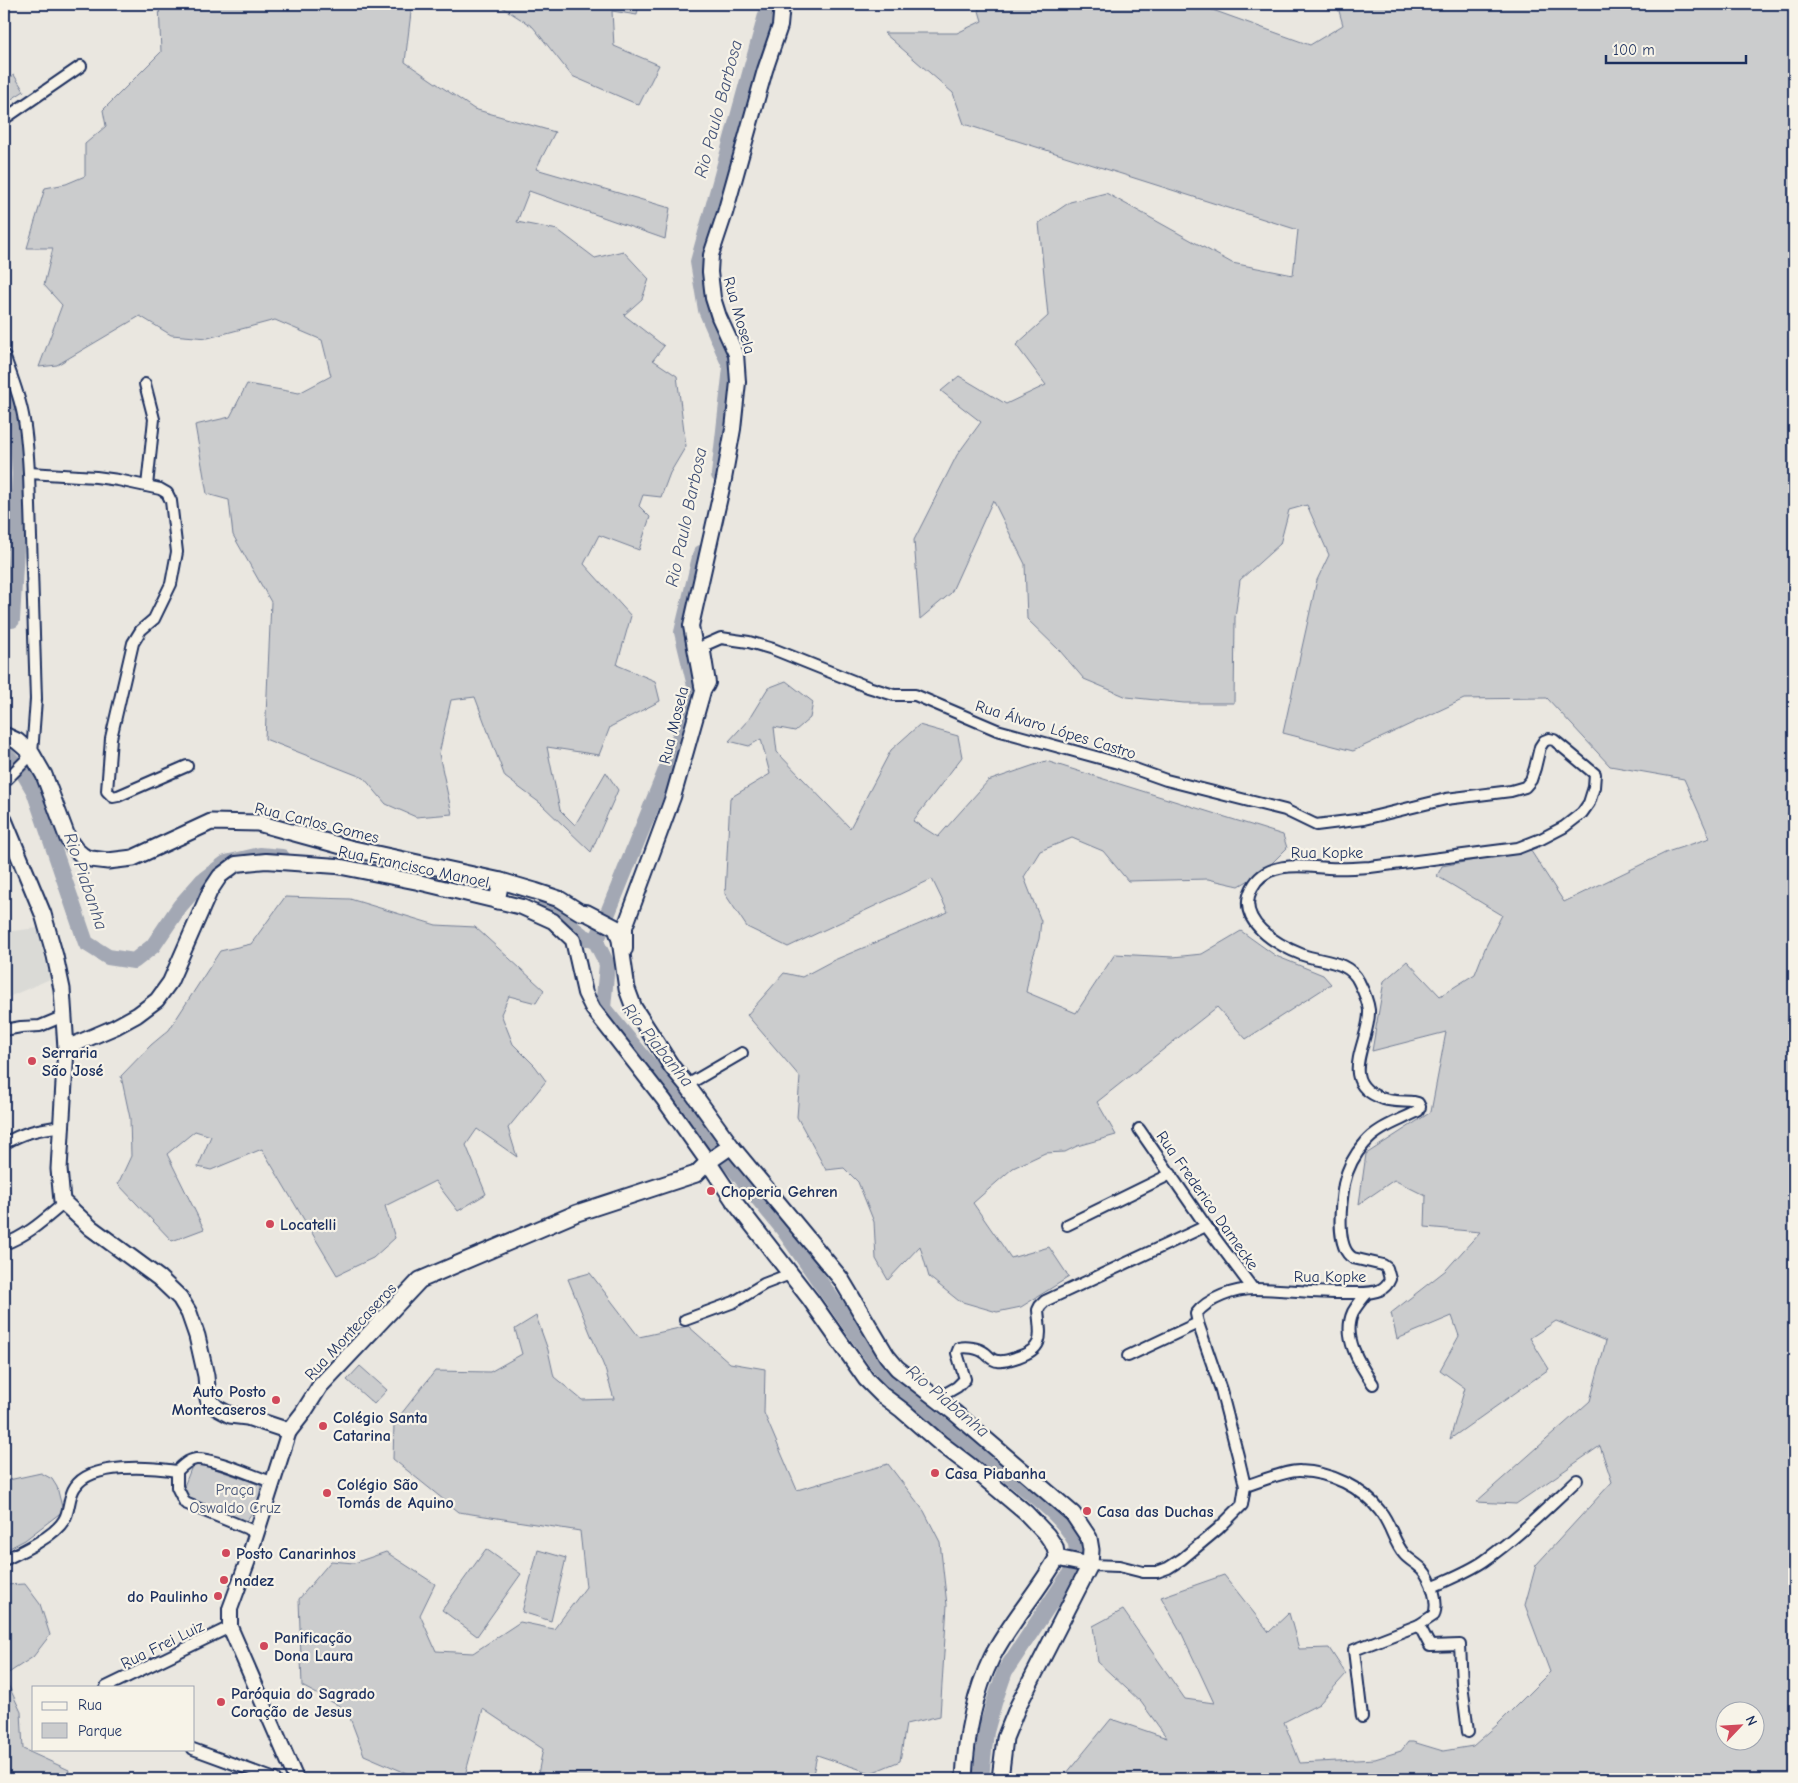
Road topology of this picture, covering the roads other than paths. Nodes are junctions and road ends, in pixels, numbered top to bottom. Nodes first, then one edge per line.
1 (782, 4) edge
2 (81, 66) dead end
3 (4, 119) edge
4 (4, 355) edge
5 (145, 384) dead end
6 (30, 473) junction
7 (147, 486) junction
8 (703, 691) junction
9 (4, 735) edge
10 (1549, 739) joint
11 (32, 754) junction
12 (186, 766) dead end
13 (4, 781) edge
14 (4, 820) edge
15 (501, 881) junction
16 (497, 901) junction
17 (621, 927) junction
18 (64, 1016) junction
19 (4, 1030) edge
20 (66, 1048) junction
21 (742, 1053) dead end
22 (687, 1085) junction
23 (62, 1126) junction
24 (1140, 1129) dead end
25 (4, 1144) edge
26 (731, 1146) junction
27 (708, 1162) junction
28 (1171, 1174) junction
29 (64, 1204) junction
30 (1067, 1225) dead end
31 (1206, 1226) junction
32 (4, 1244) edge
33 (790, 1274) junction
34 (1253, 1289) junction
35 (1367, 1293) junction
36 (686, 1320) dead end
37 (1198, 1323) junction
38 (1128, 1356) dead end
39 (1373, 1384) dead end
40 (936, 1399) junction
41 (289, 1432) junction
42 (177, 1471) junction
43 (1577, 1480) dead end
44 (272, 1482) junction
45 (1245, 1486) junction
46 (256, 1532) junction
47 (1057, 1558) junction
48 (4, 1560) edge
49 (1090, 1565) junction
50 (1432, 1587) junction
51 (1419, 1625) junction
52 (230, 1627) junction
53 (108, 1686) edge
54 (1362, 1716) dead end
55 (1468, 1732) dead end
56 (195, 1750) edge
57 (275, 1779) edge
58 (296, 1779) edge
59 (964, 1779) edge
60 (1000, 1779) edge

1 - 8 main road, Rua Mosela
2 - 3 street
4 - 6 street
5 - 7 street
6 - 7 street
6 - 11 street
7 - 12 street
8 - 10 street, Rua Álvaro Lópes Castro
8 - 17 main road, Rua Mosela
9 - 11 main road
10 - 35 street, Rua Kopke
11 - 13 street
11 - 15 main road, Rua Carlos Gomes
14 - 18 main road
15 - 16 main road
15 - 17 main road, Rua Carlos Gomes
16 - 20 main road, Rua Francisco Manoel
16 - 27 main road, Rua Francisco Manoel
17 - 22 main road
18 - 19 street
18 - 20 main road
20 - 23 main road
21 - 22 street
22 - 26 main road
23 - 25 street
23 - 29 main road
24 - 28 street, Rua Frederico Damecke
26 - 27 main road, Rua Montecaseros
26 - 40 main road
27 - 33 main road
27 - 41 main road, Rua Montecaseros
28 - 30 street
28 - 31 street, Rua Frederico Damecke
29 - 32 street
29 - 41 main road
31 - 34 street, Rua Frederico Damecke
31 - 40 street
33 - 36 street
33 - 47 main road
34 - 35 street, Rua Kopke
34 - 37 street, Rua Kopke
35 - 39 street
37 - 38 street
37 - 45 street
40 - 49 main road
41 - 44 main road, Rua Montecaseros
42 - 44 street
42 - 46 street
42 - 48 street
43 - 50 street
44 - 46 main road, Rua Montecaseros
45 - 49 street
45 - 50 street
46 - 52 main road, Rua Montecaseros
47 - 49 main road
47 - 59 main road
49 - 60 main road
50 - 51 street
51 - 54 street
51 - 55 street
52 - 53 street, Rua Frei Luiz
52 - 58 main road, Rua Montecaseros
56 - 57 street

